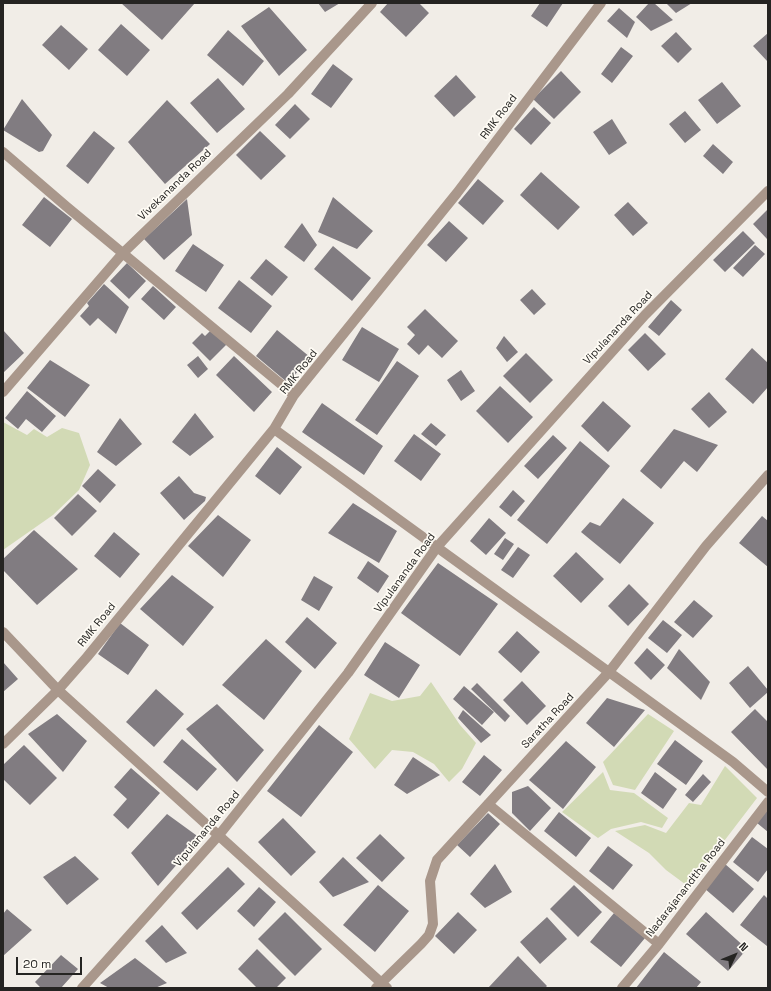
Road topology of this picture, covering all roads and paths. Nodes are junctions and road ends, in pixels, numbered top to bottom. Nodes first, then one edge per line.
1 (372, 3) edge
2 (601, 3) edge
3 (3, 152) edge
4 (768, 191) edge
5 (123, 253) junction
6 (3, 392) edge
7 (294, 395) junction
8 (274, 429) junction
9 (768, 475) edge
10 (437, 547) junction
11 (3, 632) edge
12 (609, 672) junction
13 (58, 690) junction
14 (3, 744) edge
15 (768, 792) edge
16 (768, 802) edge
17 (488, 804) junction
18 (219, 835) junction
19 (659, 944) junction
20 (381, 986) edge
21 (82, 988) edge
22 (622, 988) edge

1 - 5 street, Vivekananda Road
2 - 7 street, RMK Road
3 - 5 street
4 - 10 street, Vipulananda Road
5 - 6 street, Vivekananda Road
5 - 7 street
7 - 8 street, RMK Road
8 - 10 street
8 - 13 street, RMK Road
9 - 12 street, Saratha Road
10 - 12 street
10 - 18 street, Vipulananda Road
11 - 13 street
12 - 15 street
12 - 17 street, Saratha Road
13 - 14 street, RMK Road
13 - 18 street
16 - 19 street, Nadarajanandtha Road
17 - 19 street
17 - 20 street, Saratha Road
18 - 20 street
18 - 21 street, Vipulananda Road
19 - 22 street, Nadarajanandtha Road

